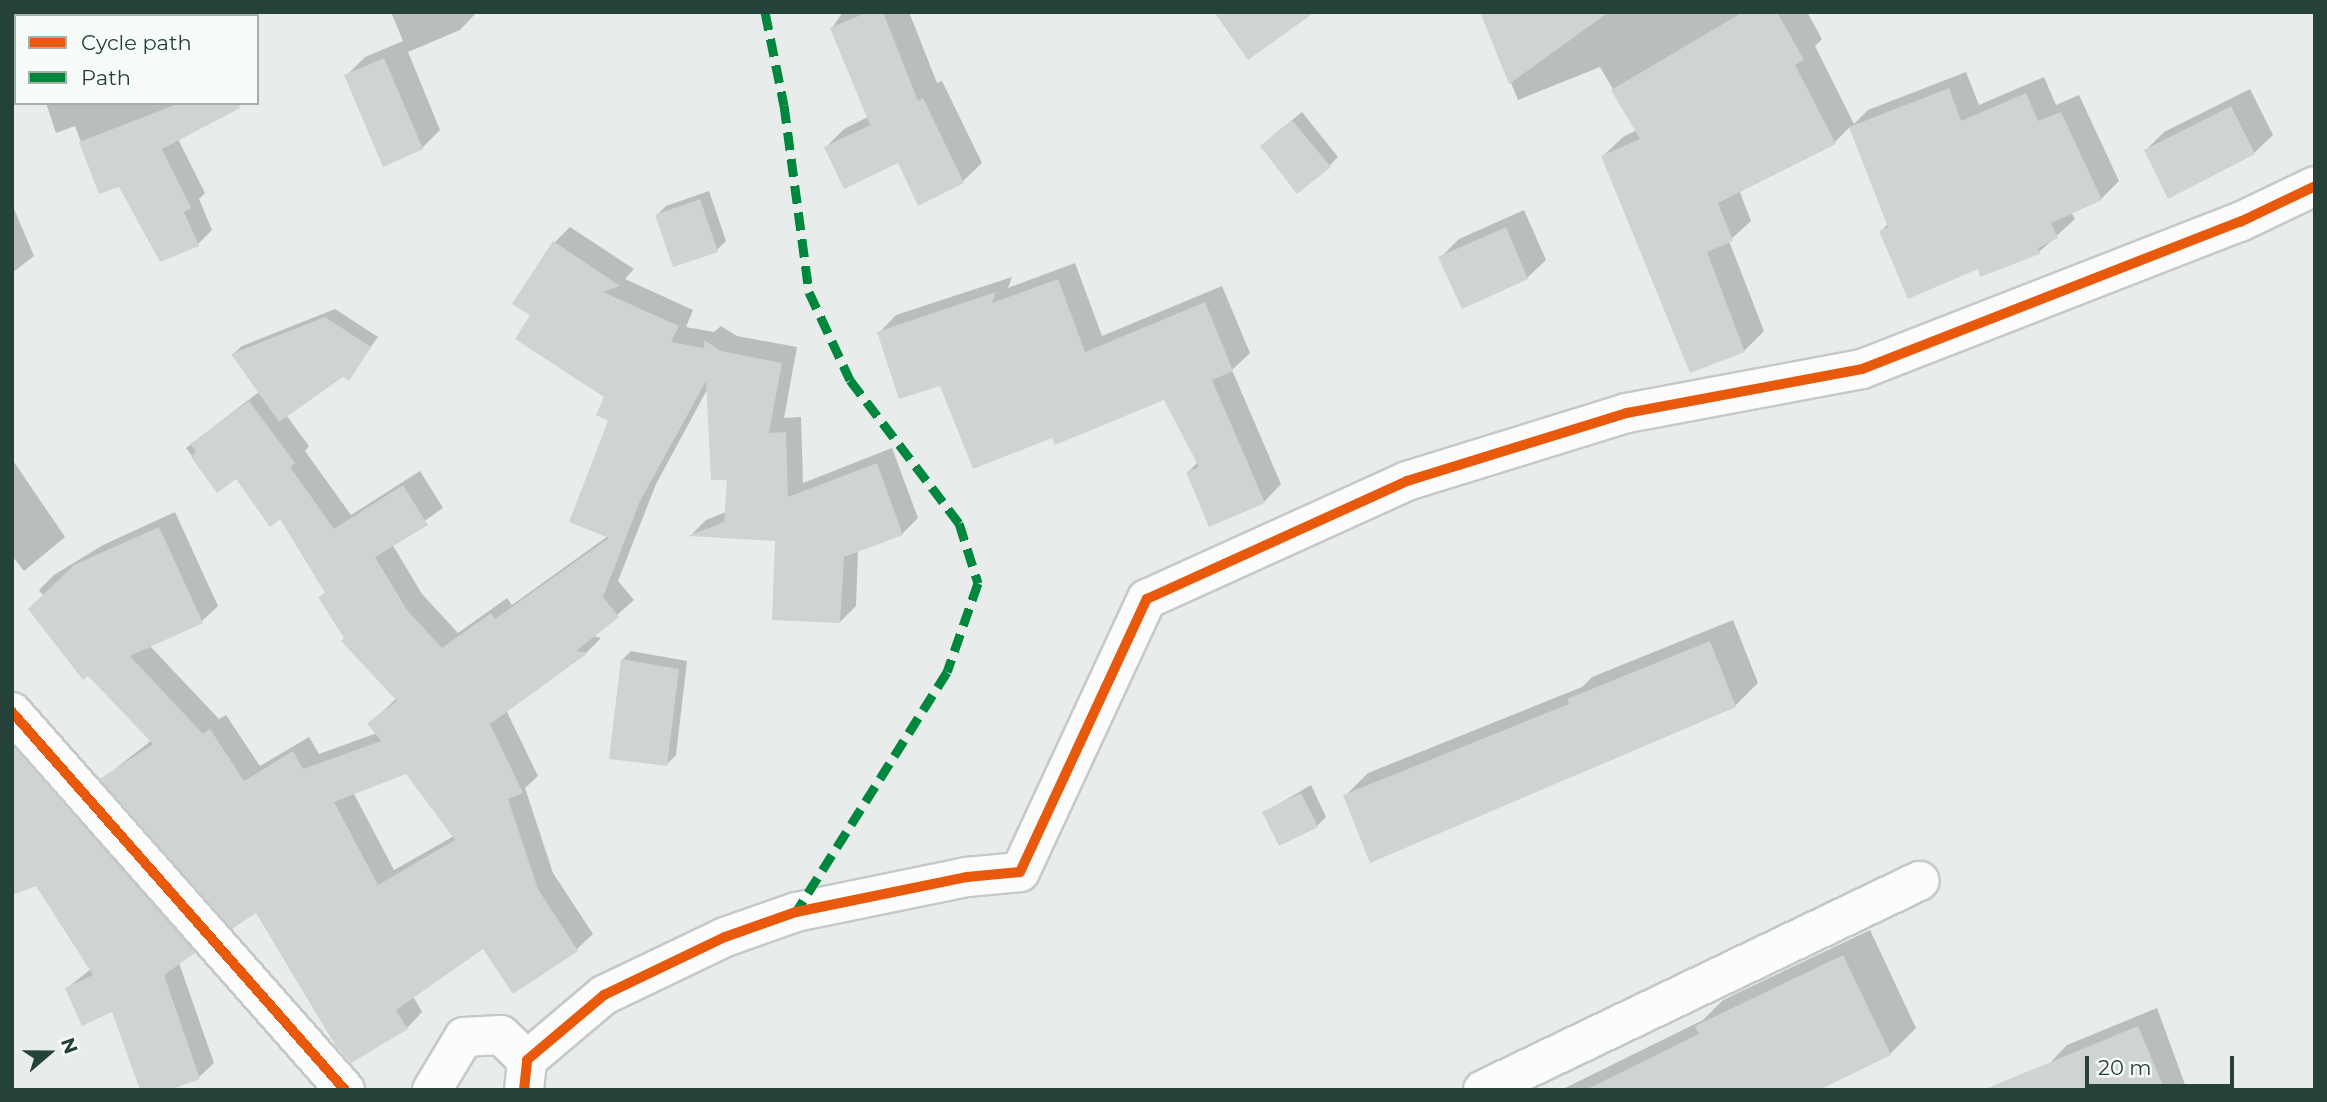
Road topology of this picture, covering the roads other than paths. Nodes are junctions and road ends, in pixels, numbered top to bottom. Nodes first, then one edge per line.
1 (2315, 186) edge
2 (12, 712) edge
3 (1919, 881) dead end
4 (525, 1075) edge
5 (345, 1090) edge
6 (432, 1090) edge
7 (1483, 1090) edge

1 - 4 street
2 - 5 street
3 - 7 street
4 - 6 street

